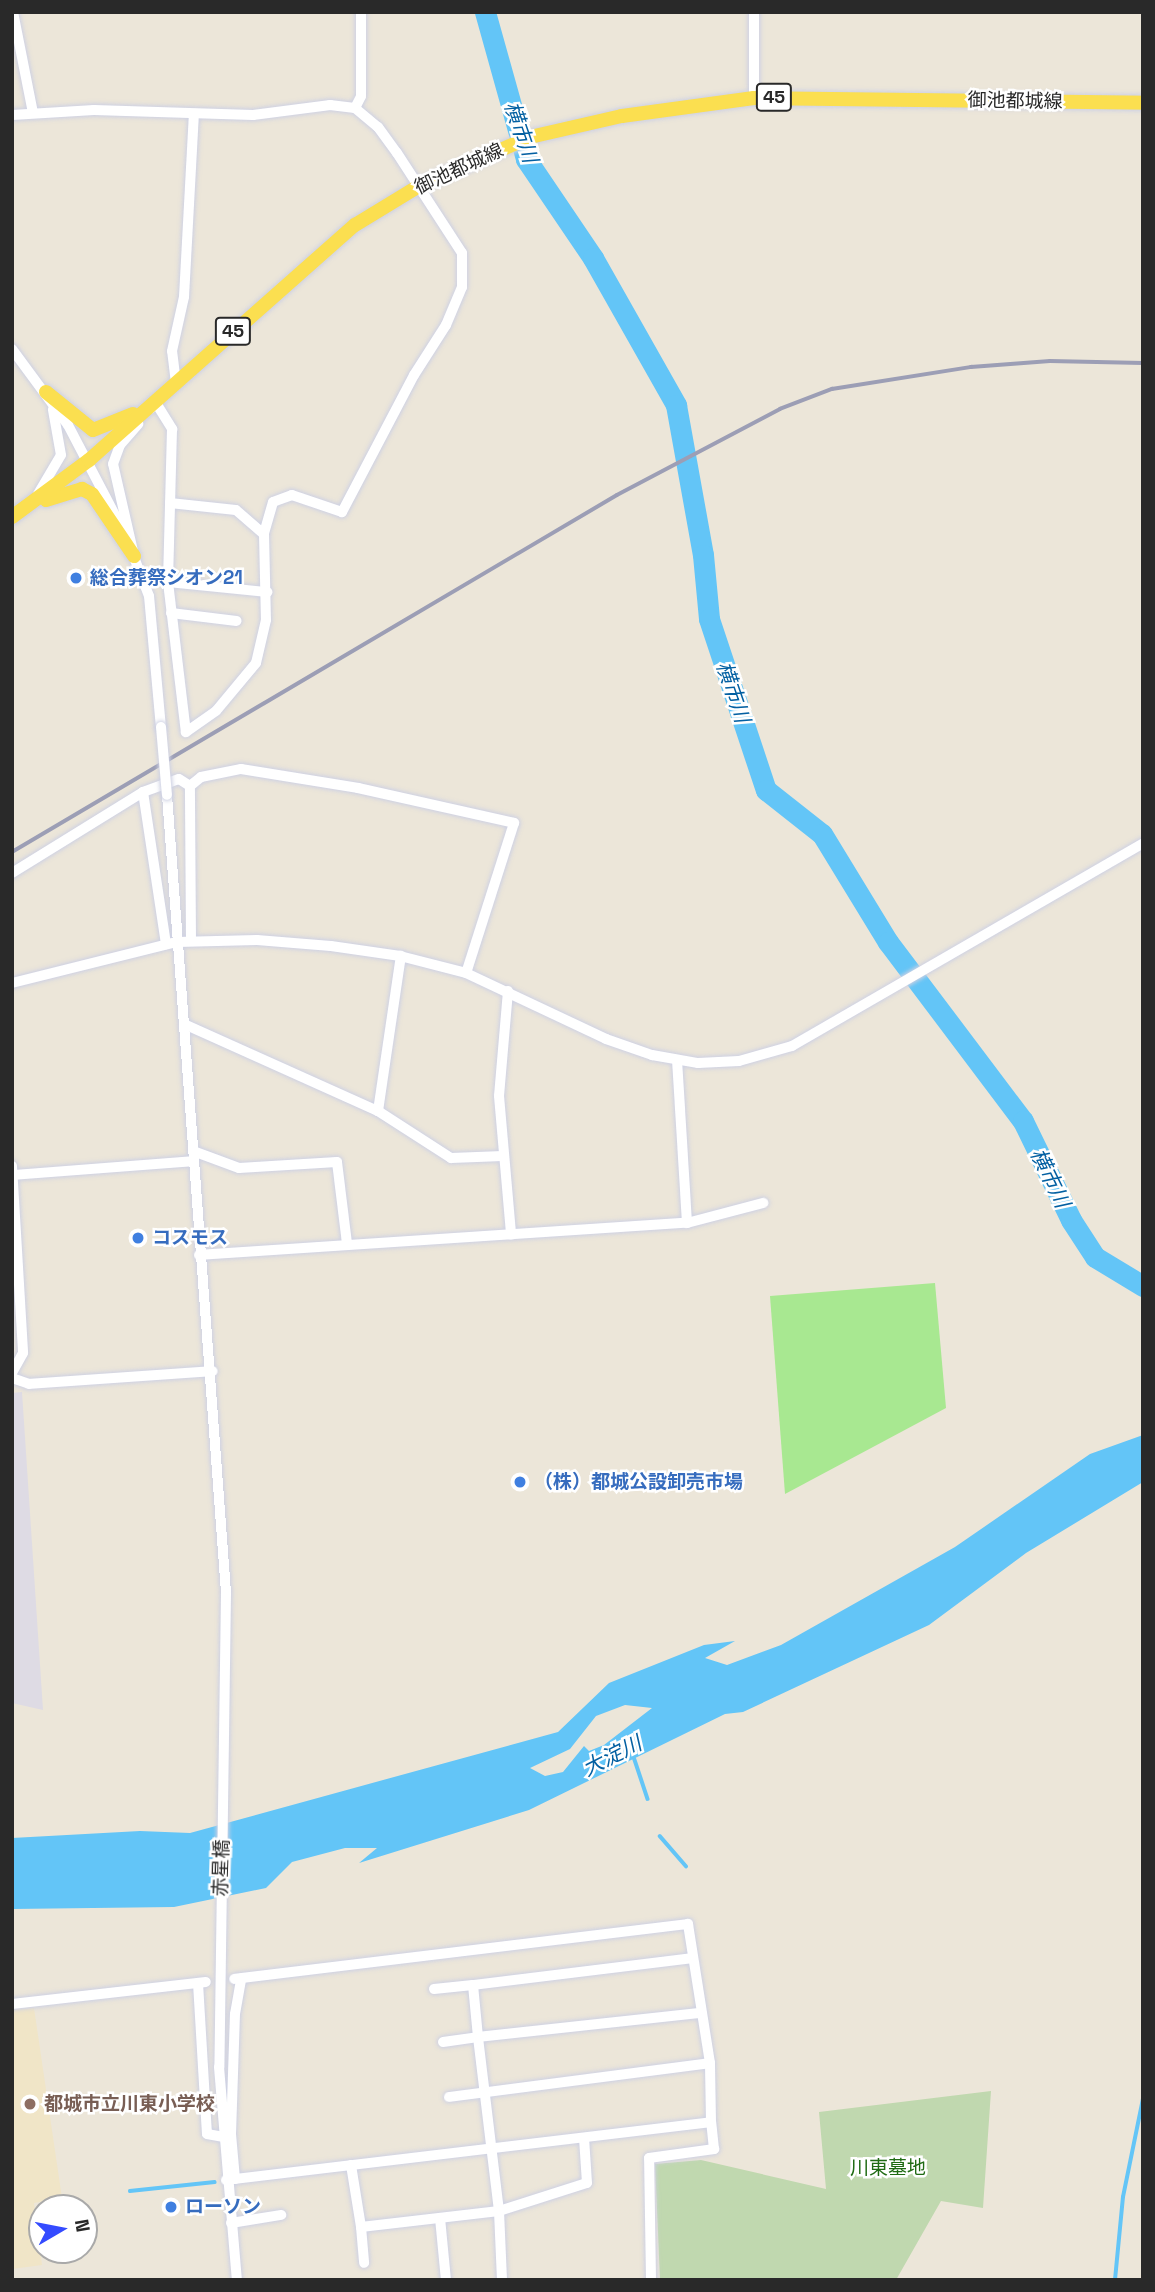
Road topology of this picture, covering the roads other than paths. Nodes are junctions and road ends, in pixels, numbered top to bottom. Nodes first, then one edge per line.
1 (13, 12) edge
2 (361, 12) edge
3 (754, 12) edge
4 (754, 98) junction
5 (1143, 103) edge
6 (355, 108) junction
7 (33, 113) junction
8 (12, 115) edge
9 (194, 115) junction
10 (419, 186) junction
11 (12, 349) edge
12 (176, 383) junction
13 (46, 392) junction
14 (156, 403) junction
15 (89, 460) junction
16 (170, 503) junction
17 (31, 505) junction
18 (12, 517) edge
19 (264, 534) junction
20 (134, 556) junction
21 (168, 582) junction
22 (267, 592) junction
23 (171, 613) junction
24 (237, 621) dead end
25 (190, 786) junction
26 (143, 792) junction
27 (1143, 844) edge
28 (12, 873) edge
29 (191, 941) junction
30 (177, 942) junction
31 (166, 944) junction
32 (401, 956) junction
33 (466, 973) junction
34 (12, 983) edge
35 (508, 991) junction
36 (184, 1024) junction
37 (677, 1061) junction
38 (378, 1111) junction
39 (193, 1156) junction
40 (503, 1156) junction
41 (12, 1166) edge
42 (13, 1180) edge
43 (763, 1203) dead end
44 (687, 1223) junction
45 (511, 1234) junction
46 (347, 1244) junction
47 (199, 1255) junction
48 (213, 1371) junction
49 (12, 1375) edge
50 (692, 1958) junction
51 (473, 1985) junction
52 (434, 1989) dead end
53 (12, 2004) edge
54 (699, 2013) junction
55 (478, 2038) junction
56 (443, 2042) dead end
57 (710, 2063) junction
58 (486, 2093) junction
59 (449, 2097) dead end
60 (712, 2122) junction
61 (224, 2137) junction
62 (584, 2137) junction
63 (493, 2148) junction
64 (351, 2165) junction
65 (231, 2180) junction
66 (499, 2211) junction
67 (281, 2215) dead end
68 (440, 2218) junction
69 (231, 2223) junction
70 (361, 2227) junction
71 (364, 2263) dead end
72 (237, 2280) edge
73 (446, 2280) edge
74 (502, 2280) edge
75 (651, 2280) edge

1 - 7 street
2 - 6 street
3 - 4 street
4 - 5 main road, 御池都城線 / 45
4 - 10 main road, 御池都城線 / 45
6 - 9 street
6 - 10 street
7 - 8 street
7 - 9 street
9 - 12 street
10 - 12 main road, 御池都城線 / 45
10 - 19 street
11 - 13 street
12 - 14 main road, 御池都城線 / 45
13 - 14 main road
13 - 15 street
13 - 17 street
14 - 15 main road, 御池都城線 / 45
14 - 16 street
14 - 20 street
15 - 17 main road, 御池都城線 / 45
15 - 20 street
16 - 19 street
16 - 21 street
17 - 18 main road, 御池都城線 / 45
17 - 20 main road
19 - 22 street
20 - 30 street, 赤星橋, bridge
21 - 22 street
21 - 23 street
22 - 23 street
23 - 24 street
25 - 26 street
25 - 29 street
25 - 33 street
26 - 28 street
26 - 31 street
27 - 37 street
29 - 30 street
29 - 32 street
30 - 31 street
30 - 36 street, 赤星橋
31 - 34 street
32 - 33 street
32 - 38 street
33 - 35 street
35 - 37 street
35 - 40 street
36 - 38 street
36 - 39 street, 赤星橋
37 - 44 street
38 - 40 street
39 - 42 street
39 - 46 street
39 - 47 street, 赤星橋
40 - 45 street
41 - 42 street
42 - 49 street
43 - 44 street
44 - 45 street
45 - 46 street
46 - 47 street
47 - 48 street, 赤星橋
48 - 49 street
48 - 61 street, 赤星橋
50 - 51 street
50 - 54 street
50 - 65 street
51 - 52 street
51 - 55 street
53 - 61 street
54 - 55 street
54 - 57 street
55 - 56 street
55 - 58 street
57 - 58 street
57 - 60 street
58 - 59 street
58 - 63 street
60 - 62 street
60 - 75 street
61 - 65 street, 赤星橋
62 - 63 street
62 - 66 street
63 - 64 street
63 - 66 street
64 - 65 street
64 - 70 street
65 - 69 street
66 - 68 street
66 - 74 street
67 - 69 street
68 - 70 street
68 - 73 street
69 - 72 street
70 - 71 street

